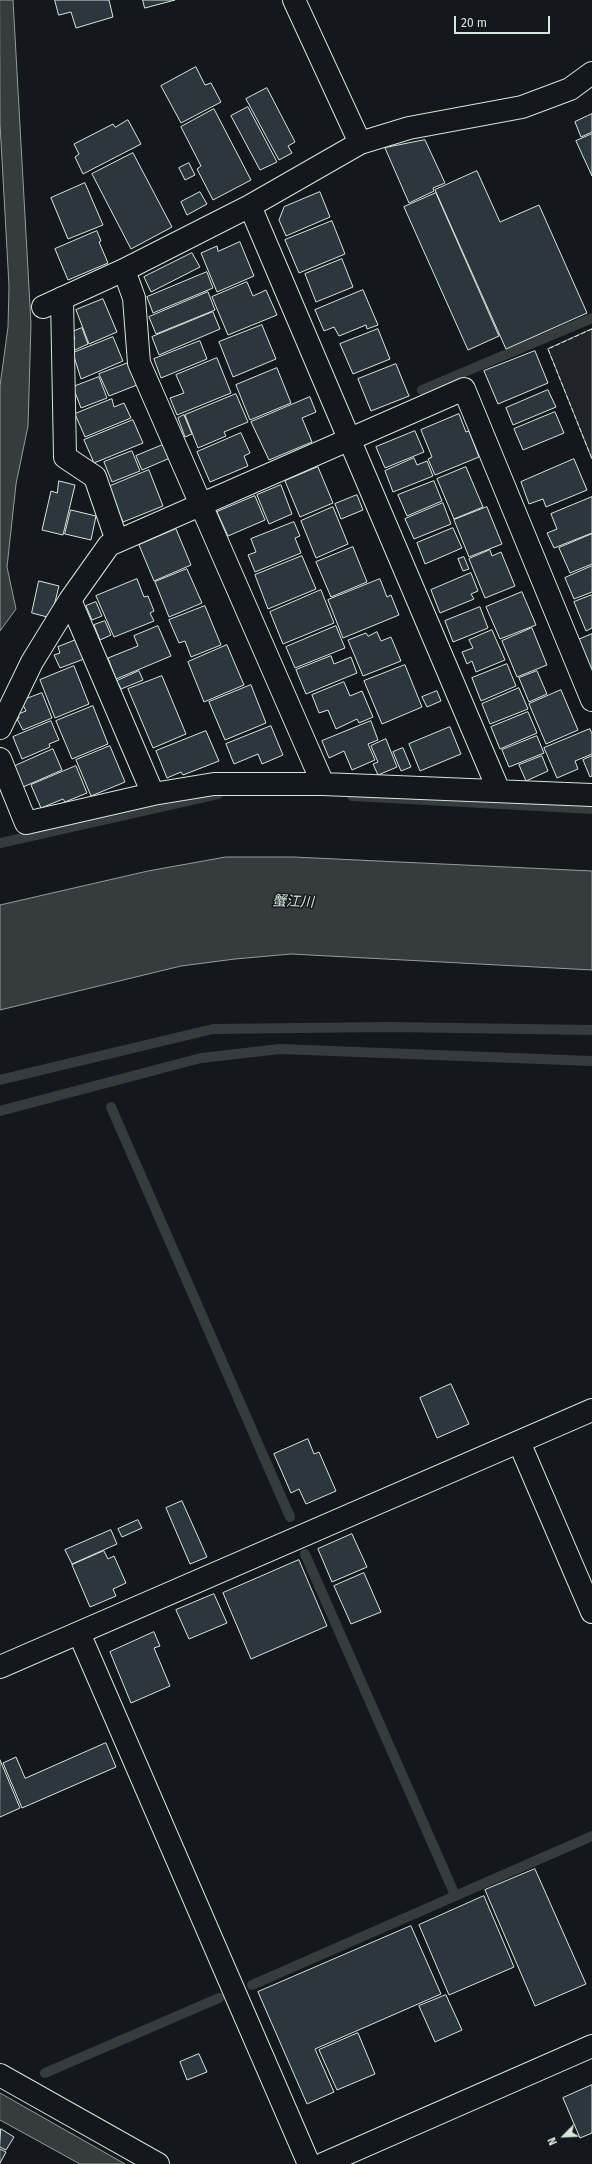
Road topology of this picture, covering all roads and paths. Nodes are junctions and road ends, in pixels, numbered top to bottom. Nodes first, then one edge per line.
1 (294, 0) edge
2 (592, 73) edge
3 (360, 143) junction
4 (250, 206) junction
5 (124, 270) junction
6 (350, 439) junction
7 (201, 504) junction
8 (117, 541) junction
9 (70, 600) junction
10 (592, 700) edge
11 (0, 728) edge
12 (1, 769) edge
13 (323, 784) junction
14 (499, 791) junction
15 (153, 794) junction
16 (592, 795) edge
17 (592, 1410) edge
18 (519, 1442) junction
19 (592, 1612) edge
20 (79, 1633) junction
21 (0, 1667) edge
22 (592, 2046) edge
23 (0, 2075) edge
24 (158, 2164) edge
25 (308, 2164) edge
26 (323, 2164) edge

1 - 3 street
2 - 3 street
3 - 4 street
4 - 5 street
4 - 6 street
5 - 7 street
5 - 8 street
6 - 7 street
6 - 10 street
6 - 14 street
7 - 8 street
7 - 13 street
8 - 9 street
9 - 11 street
9 - 15 street
12 - 15 street
13 - 14 street
13 - 15 street
14 - 16 street
17 - 18 street
18 - 19 street
18 - 20 street
20 - 21 street
20 - 25 street
22 - 26 street
23 - 24 street

